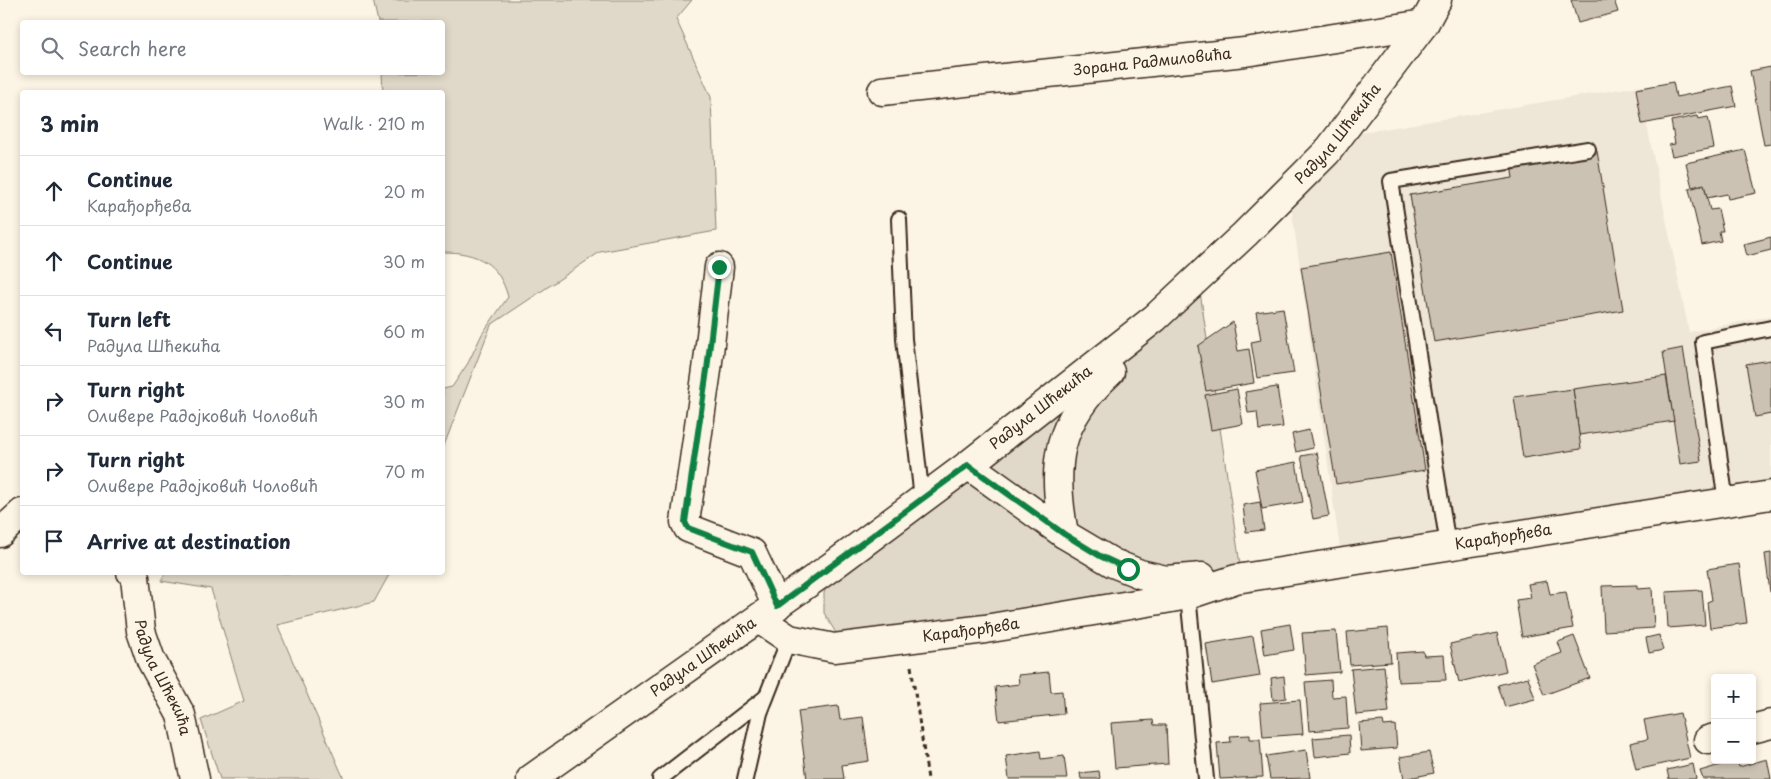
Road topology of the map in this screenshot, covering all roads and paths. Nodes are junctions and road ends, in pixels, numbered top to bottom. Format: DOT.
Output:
graph roads {
  1 [pos="1437,0"];
  2 [pos="1424,24"];
  3 [pos="882,91"];
  4 [pos="1588,148"];
  5 [pos="899,219"];
  6 [pos="719,267"];
  7 [pos="1155,318"];
  8 [pos="1771,328"];
  9 [pos="968,465"];
  10 [pos="1771,495"];
  11 [pos="922,499"];
  12 [pos="1726,502"];
  13 [pos="20,515"];
  14 [pos="0,533"];
  15 [pos="1064,534"];
  16 [pos="1448,546"];
  17 [pos="133,575"];
  18 [pos="1236,579"];
  19 [pos="1188,595"];
  20 [pos="768,612"];
  21 [pos="789,639"];
  22 [pos="907,641"];
  23 [pos="766,697"];
  24 [pos="1771,724"];
  25 [pos="1756,728"];
  26 [pos="195,779"];
  27 [pos="531,779"];
  28 [pos="660,779"];
  29 [pos="745,779"];
  30 [pos="928,779"];
  31 [pos="1206,779"];
  1 -- 2 [label="street, Радула Шћекића"];
  2 -- 3 [label="street, Зорана Радмиловића"];
  2 -- 7 [label="street, Радула Шћекића"];
  4 -- 16 [label="lane"];
  5 -- 11 [label="lane"];
  6 -- 20 [label="street"];
  7 -- 9 [label="street, Радула Шћекића"];
  7 -- 15 [label="street"];
  8 -- 12 [label="lane"];
  9 -- 11 [label="street, Радула Шћекића"];
  9 -- 15 [label="street, Карађорђева"];
  10 -- 12 [label="street, Карађорђева"];
  11 -- 20 [label="street, Радула Шћекића"];
  12 -- 16 [label="street, Карађорђева"];
  13 -- 14 [label="street"];
  15 -- 18 [label="street, Карађорђева"];
  16 -- 18 [label="street, Карађорђева"];
  17 -- 26 [label="street, Радула Шћекића"];
  18 -- 19 [label="street, Карађорђева"];
  19 -- 22 [label="street, Карађорђева"];
  19 -- 31 [label="lane"];
  20 -- 21 [label="street, Карађорђева"];
  20 -- 27 [label="street, Радула Шћекића"];
  21 -- 22 [label="street, Карађорђева"];
  21 -- 23 [label="lane"];
  22 -- 30 [label="path"];
  23 -- 28 [label="lane"];
  23 -- 29 [label="lane"];
  24 -- 25 [label="street"];
}
